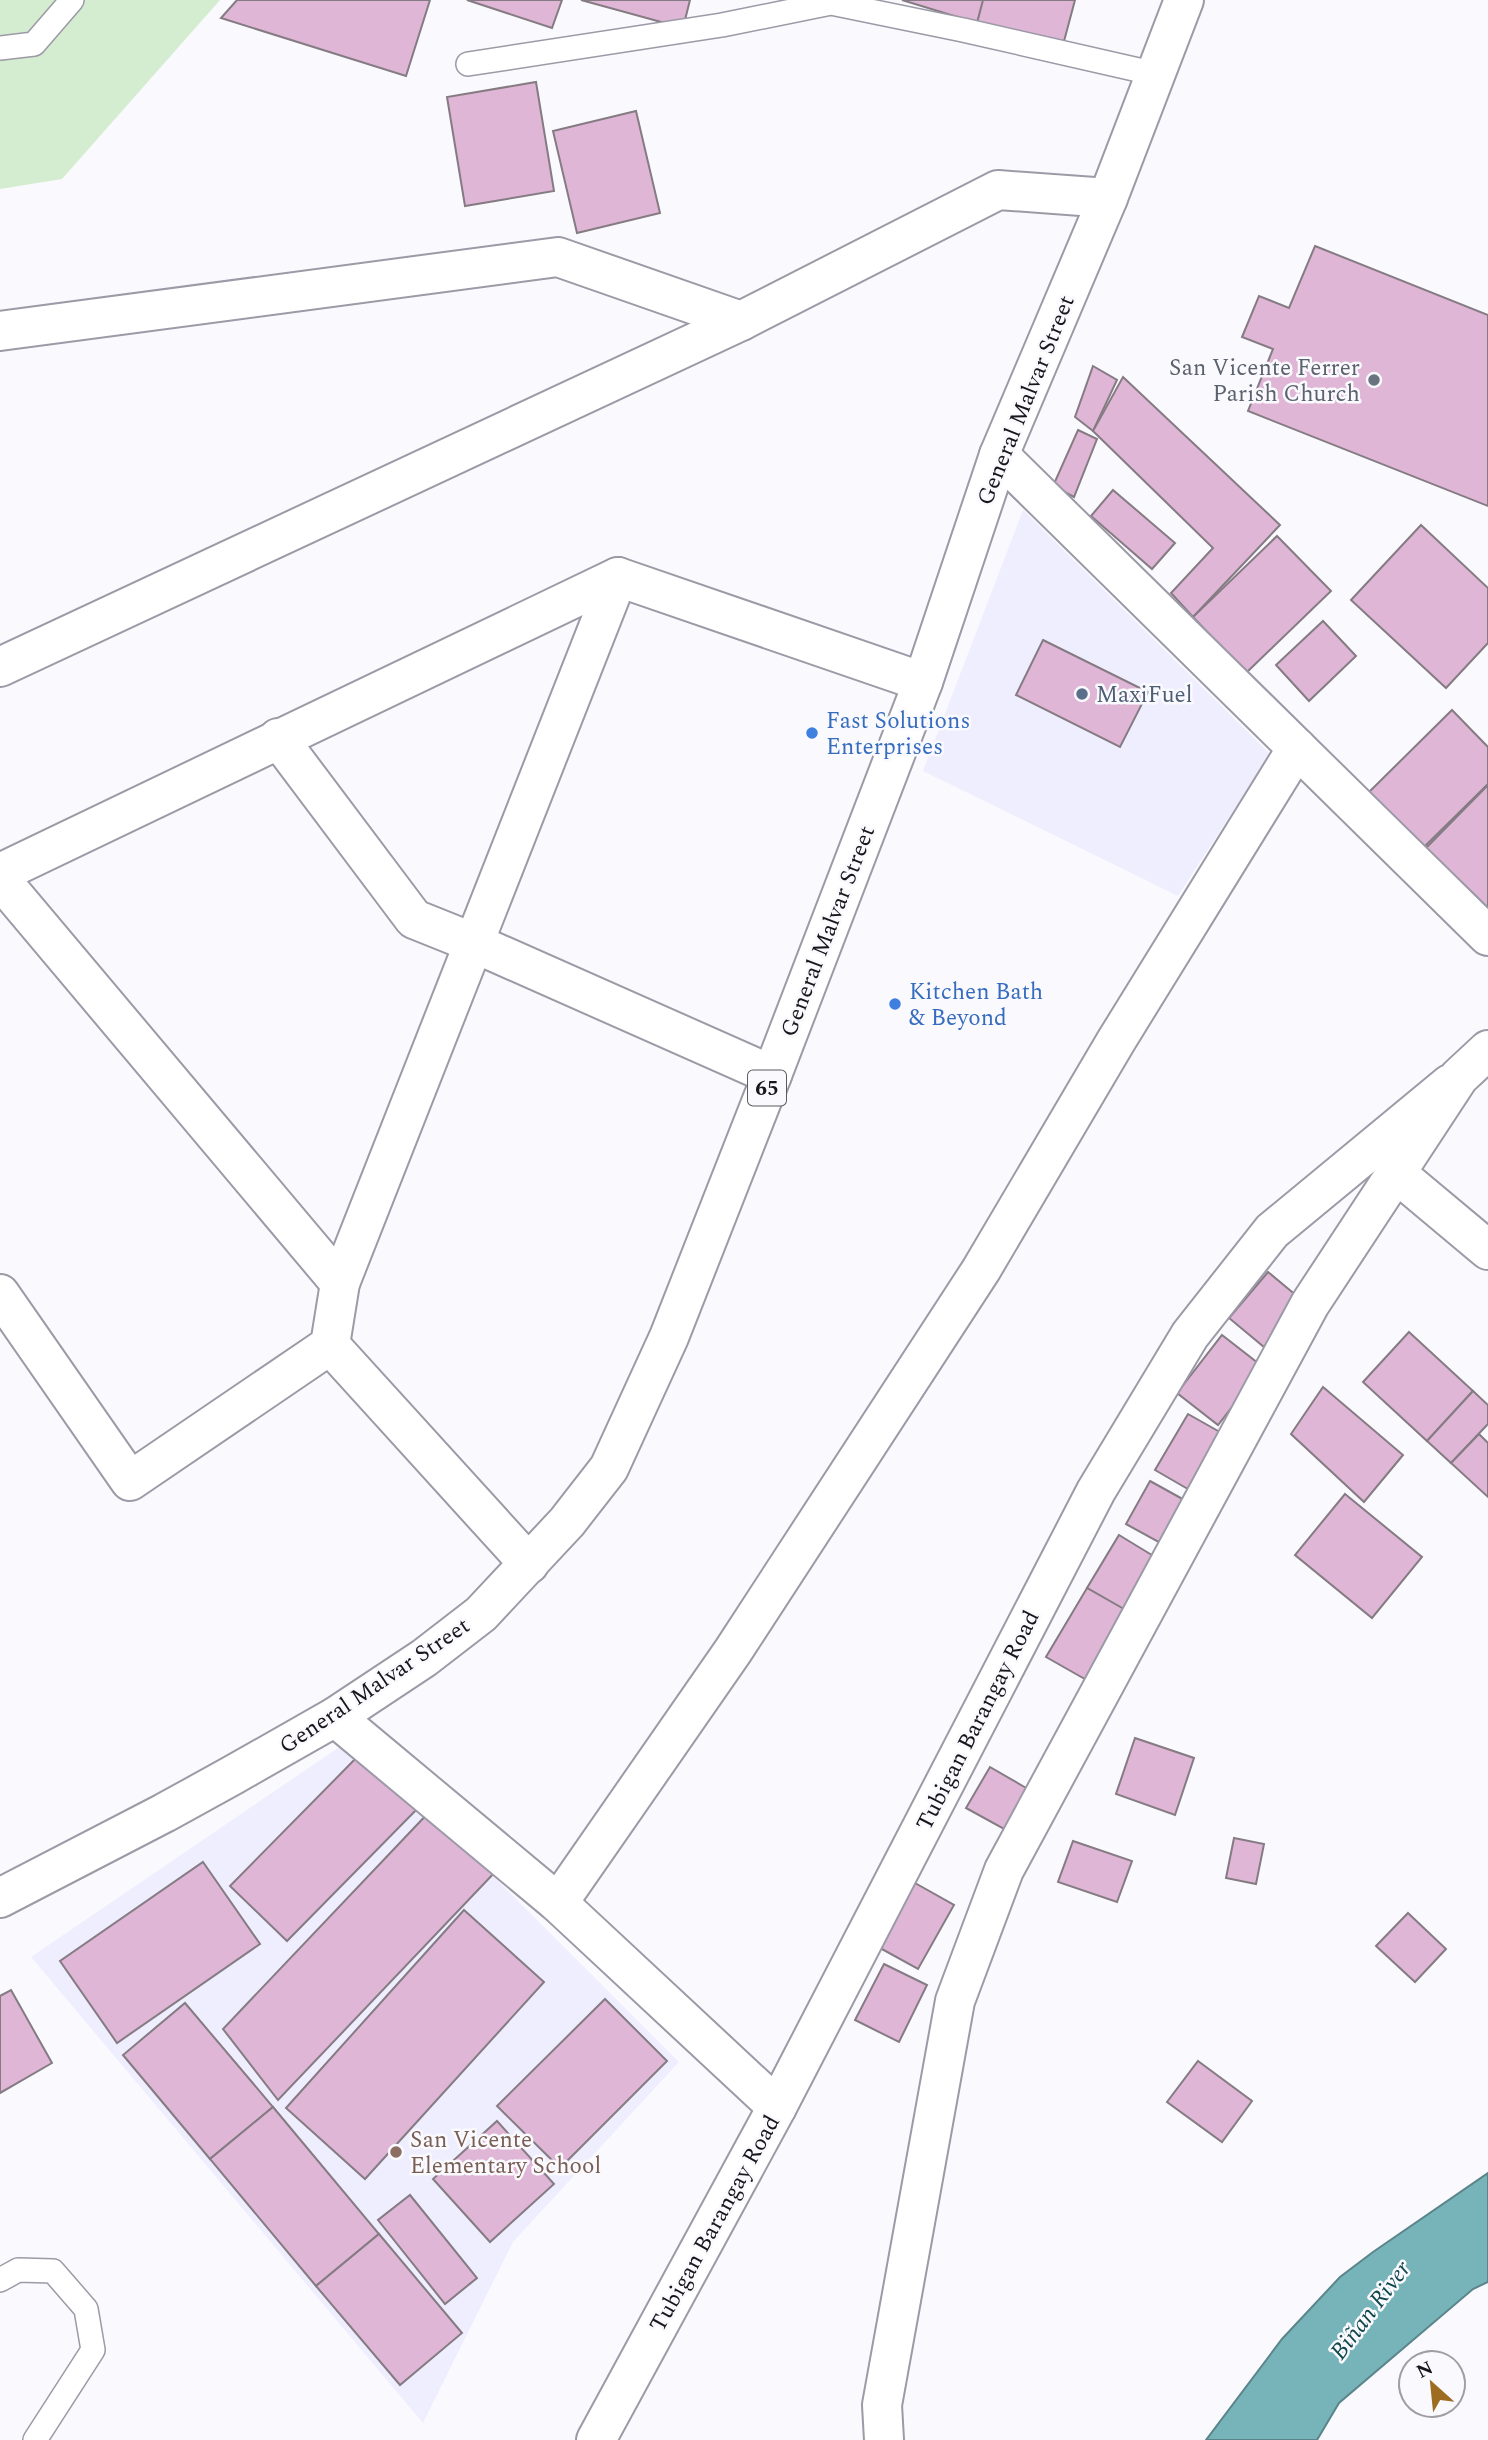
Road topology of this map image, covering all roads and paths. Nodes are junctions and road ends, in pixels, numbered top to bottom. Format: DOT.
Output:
graph roads {
  1 [pos="72,0"];
  2 [pos="1184,0"];
  3 [pos="0,48"];
  4 [pos="468,64"];
  5 [pos="1156,74"];
  6 [pos="1108,198"];
  7 [pos="741,321"];
  8 [pos="0,331"];
  9 [pos="999,455"];
  10 [pos="618,577"];
  11 [pos="0,667"];
  12 [pos="923,682"];
  13 [pos="278,738"];
  14 [pos="1297,748"];
  15 [pos="0,873"];
  16 [pos="0,879"];
  17 [pos="1488,936"];
  18 [pos="474,943"];
  19 [pos="1488,1050"];
  20 [pos="772,1075"];
  21 [pos="1459,1077"];
  22 [pos="1396,1173"];
  23 [pos="1488,1250"];
  24 [pos="340,1283"];
  25 [pos="0,1294"];
  26 [pos="330,1345"];
  27 [pos="529,1564"];
  28 [pos="335,1717"];
  29 [pos="0,1898"];
  30 [pos="558,1903"];
  31 [pos="777,2107"];
  32 [pos="0,2280"];
  33 [pos="36,2440"];
  34 [pos="596,2440"];
  35 [pos="884,2440"];
  1 -- 3 [label="lane"];
  2 -- 5 [label="main road, General Malvar Street / 65"];
  4 -- 5 [label="lane"];
  5 -- 6 [label="main road, General Malvar Street / 65"];
  6 -- 7 [label="main road"];
  6 -- 9 [label="main road, General Malvar Street / 65"];
  7 -- 8 [label="main road"];
  7 -- 11 [label="main road"];
  9 -- 12 [label="main road, General Malvar Street / 65"];
  9 -- 14 [label="main road"];
  10 -- 12 [label="main road"];
  10 -- 13 [label="main road"];
  10 -- 18 [label="main road"];
  12 -- 20 [label="main road, General Malvar Street / 65"];
  13 -- 15 [label="main road"];
  13 -- 18 [label="main road"];
  14 -- 17 [label="main road"];
  14 -- 30 [label="main road"];
  16 -- 24 [label="main road"];
  18 -- 20 [label="main road"];
  18 -- 24 [label="main road"];
  19 -- 21 [label="main road"];
  20 -- 27 [label="main road, General Malvar Street / 65"];
  21 -- 22 [label="main road"];
  21 -- 31 [label="main road, Tubigan Barangay Road"];
  22 -- 23 [label="main road"];
  22 -- 35 [label="main road"];
  24 -- 26 [label="main road"];
  25 -- 26 [label="main road"];
  26 -- 27 [label="main road"];
  27 -- 28 [label="main road, General Malvar Street / 65"];
  28 -- 29 [label="main road, General Malvar Street / 65"];
  28 -- 30 [label="main road"];
  30 -- 31 [label="main road"];
  31 -- 34 [label="main road, Tubigan Barangay Road"];
  32 -- 33 [label="lane"];
}
